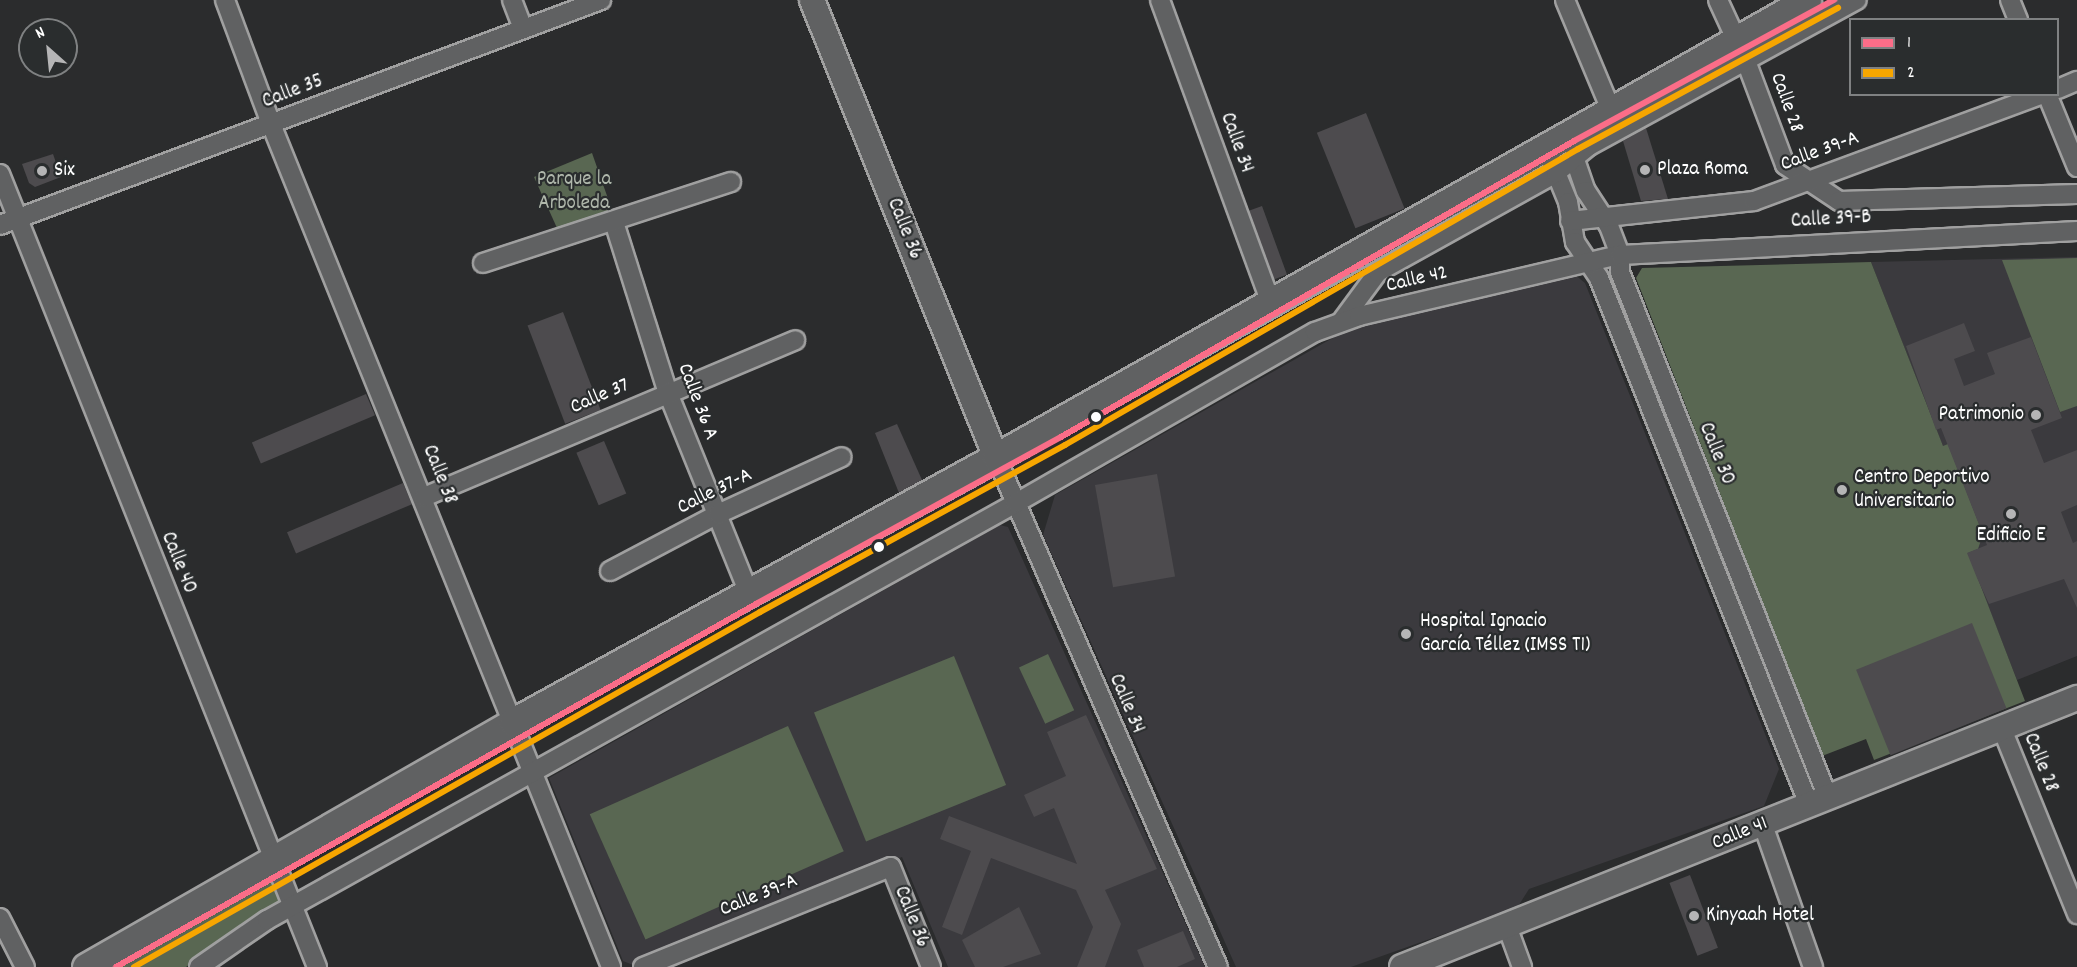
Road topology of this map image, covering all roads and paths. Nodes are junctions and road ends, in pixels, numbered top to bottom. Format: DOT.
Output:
graph roads {
  1 [pos="225,0"];
  2 [pos="512,0"];
  3 [pos="601,0"];
  4 [pos="812,0"];
  5 [pos="1160,0"];
  6 [pos="1565,0"];
  7 [pos="1718,0"];
  8 [pos="1807,0"];
  9 [pos="1857,0"];
  10 [pos="2010,0"];
  11 [pos="2017,18"];
  12 [pos="523,29"];
  13 [pos="1742,50"];
  14 [pos="2077,81"];
  15 [pos="2059,89"];
  16 [pos="2040,96"];
  17 [pos="2047,96"];
  18 [pos="1611,110"];
  19 [pos="271,124"];
  20 [pos="1580,127"];
  21 [pos="1574,158"];
  22 [pos="1551,160"];
  23 [pos="2077,167"];
  24 [pos="0,174"];
  25 [pos="1807,180"];
  26 [pos="731,182"];
  27 [pos="2077,194"];
  28 [pos="1604,218"];
  29 [pos="1570,221"];
  30 [pos="8,222"];
  31 [pos="614,222"];
  32 [pos="2077,231"];
  33 [pos="1620,255"];
  34 [pos="483,263"];
  35 [pos="1589,263"];
  36 [pos="1270,301"];
  37 [pos="1341,322"];
  38 [pos="795,340"];
  39 [pos="668,393"];
  40 [pos="842,457"];
  41 [pos="996,457"];
  42 [pos="424,497"];
  43 [pos="1016,503"];
  44 [pos="718,514"];
  45 [pos="610,571"];
  46 [pos="749,593"];
  47 [pos="2077,698"];
  48 [pos="513,722"];
  49 [pos="2002,729"];
  50 [pos="532,774"];
  51 [pos="1819,802"];
  52 [pos="1763,825"];
  53 [pos="273,861"];
  54 [pos="891,867"];
  55 [pos="293,906"];
  56 [pos="2077,914"];
  57 [pos="0,918"];
  58 [pos="1507,926"];
  59 [pos="25,967"];
  60 [pos="86,967"];
  61 [pos="199,967"];
  62 [pos="317,967"];
  63 [pos="611,967"];
  64 [pos="643,967"];
  65 [pos="931,967"];
  66 [pos="1218,967"];
  67 [pos="1402,967"];
  68 [pos="1522,967"];
  69 [pos="1813,967"];
  1 -- 19 [label="street, Calle 38"];
  2 -- 12 [label="street"];
  3 -- 12 [label="street, Calle 35"];
  4 -- 41 [label="street, Calle 36"];
  5 -- 36 [label="street, Calle 34"];
  6 -- 18 [label="street"];
  7 -- 13 [label="street, Calle 28"];
  8 -- 13 [label="main road"];
  9 -- 13 [label="street"];
  10 -- 11 [label="street"];
  12 -- 19 [label="street, Calle 35"];
  13 -- 18 [label="main road"];
  13 -- 21 [label="street"];
  13 -- 25 [label="street, Calle 28"];
  14 -- 15 [label="street"];
  16 -- 25 [label="street, Calle 39-A"];
  17 -- 23 [label="street"];
  18 -- 20 [label="main road"];
  19 -- 30 [label="street, Calle 35"];
  19 -- 42 [label="street, Calle 38"];
  20 -- 21 [label="street"];
  20 -- 22 [label="main road"];
  21 -- 22 [label="street"];
  21 -- 28 [label="street, Calle 30"];
  22 -- 29 [label="street, Calle 30"];
  22 -- 36 [label="main road"];
  22 -- 37 [label="street"];
  24 -- 30 [label="street, Calle 40"];
  25 -- 27 [label="street, Calle 28"];
  25 -- 28 [label="street, Calle 39-A"];
  26 -- 31 [label="street"];
  28 -- 29 [label="street, Calle 39-A"];
  28 -- 33 [label="street, Calle 30"];
  29 -- 35 [label="street, Calle 30"];
  30 -- 53 [label="street, Calle 40"];
  31 -- 34 [label="street"];
  31 -- 39 [label="street, Calle 36 A"];
  32 -- 33 [label="street, Calle 39-B"];
  33 -- 35 [label="street, Calle 39-B"];
  33 -- 51 [label="street, Calle 30"];
  35 -- 37 [label="street, Calle 42"];
  35 -- 51 [label="street, Calle 30"];
  36 -- 41 [label="main road"];
  37 -- 43 [label="street, Calle 42"];
  38 -- 39 [label="street, Calle 37"];
  39 -- 42 [label="street, Calle 37"];
  39 -- 44 [label="street, Calle 36 A"];
  40 -- 44 [label="street, Calle 37-A"];
  41 -- 43 [label="street, Calle 34"];
  41 -- 46 [label="main road"];
  42 -- 48 [label="street, Calle 38"];
  43 -- 50 [label="street, Calle 42"];
  43 -- 66 [label="street, Calle 34"];
  44 -- 45 [label="street, Calle 37-A"];
  44 -- 46 [label="street, Calle 36 A"];
  46 -- 48 [label="main road"];
  47 -- 49 [label="street, Calle 41"];
  48 -- 50 [label="street, Calle 38"];
  48 -- 53 [label="main road"];
  49 -- 51 [label="street, Calle 41"];
  49 -- 56 [label="street, Calle 28"];
  50 -- 55 [label="street, Calle 42"];
  50 -- 63 [label="street, Calle 38"];
  51 -- 52 [label="street, Calle 41"];
  52 -- 58 [label="street, Calle 41"];
  52 -- 69 [label="street"];
  53 -- 55 [label="street, Calle 40"];
  53 -- 60 [label="main road"];
  54 -- 64 [label="street, Calle 39-A"];
  54 -- 65 [label="street, Calle 36"];
  55 -- 61 [label="street, Calle 42"];
  55 -- 62 [label="street, Calle 40"];
  57 -- 59 [label="street"];
  58 -- 67 [label="street, Calle 41"];
  58 -- 68 [label="street"];
}
